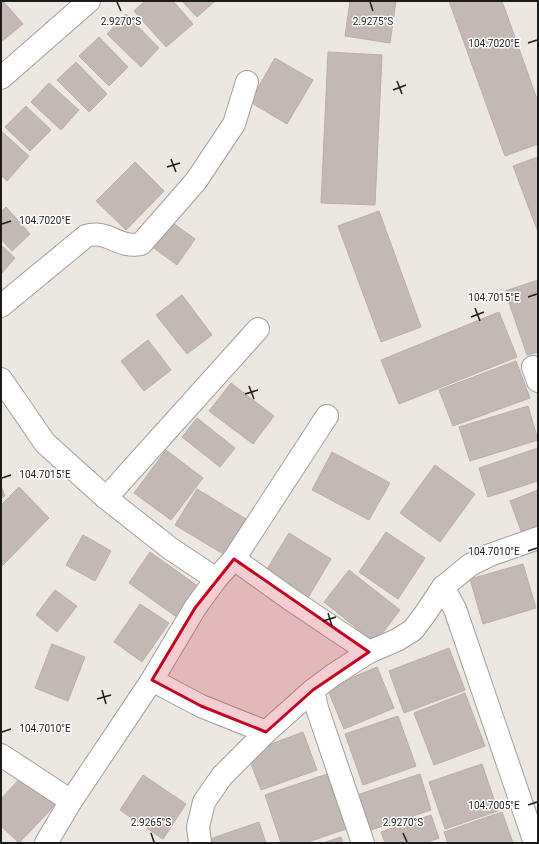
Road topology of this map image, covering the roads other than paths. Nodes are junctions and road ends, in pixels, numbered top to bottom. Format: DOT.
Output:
graph roads {
  1 [pos="89,1"];
  2 [pos="1,78"];
  3 [pos="247,82"];
  4 [pos="1,306"];
  5 [pos="258,329"];
  6 [pos="1,379"];
  7 [pos="327,416"];
  8 [pos="106,498"];
  9 [pos="538,538"];
  10 [pos="234,559"];
  11 [pos="216,579"];
  12 [pos="443,587"];
  13 [pos="369,652"];
  14 [pos="152,680"];
  15 [pos="313,690"];
  16 [pos="266,732"];
  17 [pos="1,755"];
  18 [pos="72,800"];
  19 [pos="46,843"];
  20 [pos="200,843"];
  21 [pos="363,843"];
  22 [pos="535,843"];
  1 -- 2 [label="street"];
  3 -- 4 [label="street"];
  5 -- 8 [label="street"];
  6 -- 8 [label="street"];
  7 -- 10 [label="street"];
  8 -- 11 [label="street"];
  9 -- 12 [label="street"];
  10 -- 11 [label="street"];
  10 -- 13 [label="street"];
  11 -- 14 [label="street"];
  12 -- 13 [label="street"];
  12 -- 22 [label="street"];
  13 -- 15 [label="street"];
  14 -- 16 [label="street"];
  14 -- 18 [label="street"];
  15 -- 16 [label="street"];
  15 -- 21 [label="street"];
  16 -- 20 [label="street"];
  17 -- 18 [label="street"];
  18 -- 19 [label="street"];
}
